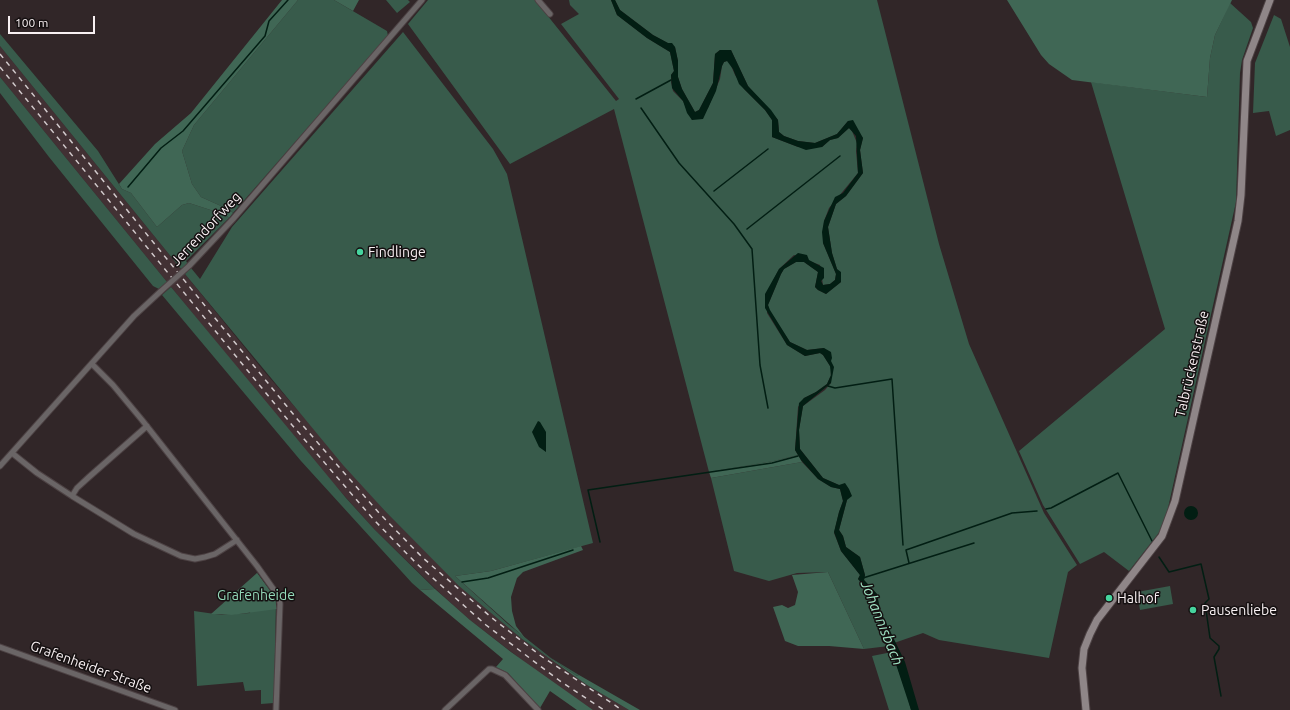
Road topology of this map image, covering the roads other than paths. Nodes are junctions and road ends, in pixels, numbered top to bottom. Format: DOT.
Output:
graph roads {
  1 [pos="422,0"];
  2 [pos="538,0"];
  3 [pos="1270,0"];
  4 [pos="550,14"];
  5 [pos="92,364"];
  6 [pos="146,426"];
  7 [pos="12,453"];
  8 [pos="0,466"];
  9 [pos="72,496"];
  10 [pos="237,540"];
  11 [pos="0,647"];
  12 [pos="175,710"];
  13 [pos="276,710"];
  14 [pos="445,710"];
  15 [pos="538,710"];
  16 [pos="1086,710"];
  1 -- 5 [label="street, Jerrendorfweg, bridge"];
  2 -- 4 [label="street"];
  3 -- 16 [label="main road, Talbrückenstraße"];
  5 -- 6 [label="street"];
  5 -- 7 [label="street, Jerrendorfweg"];
  6 -- 9 [label="street"];
  6 -- 10 [label="street"];
  7 -- 8 [label="street, Jerrendorfweg"];
  7 -- 9 [label="street"];
  9 -- 10 [label="street"];
  10 -- 13 [label="street"];
  11 -- 12 [label="street, Grafenheider Straße"];
  14 -- 15 [label="street"];
}
